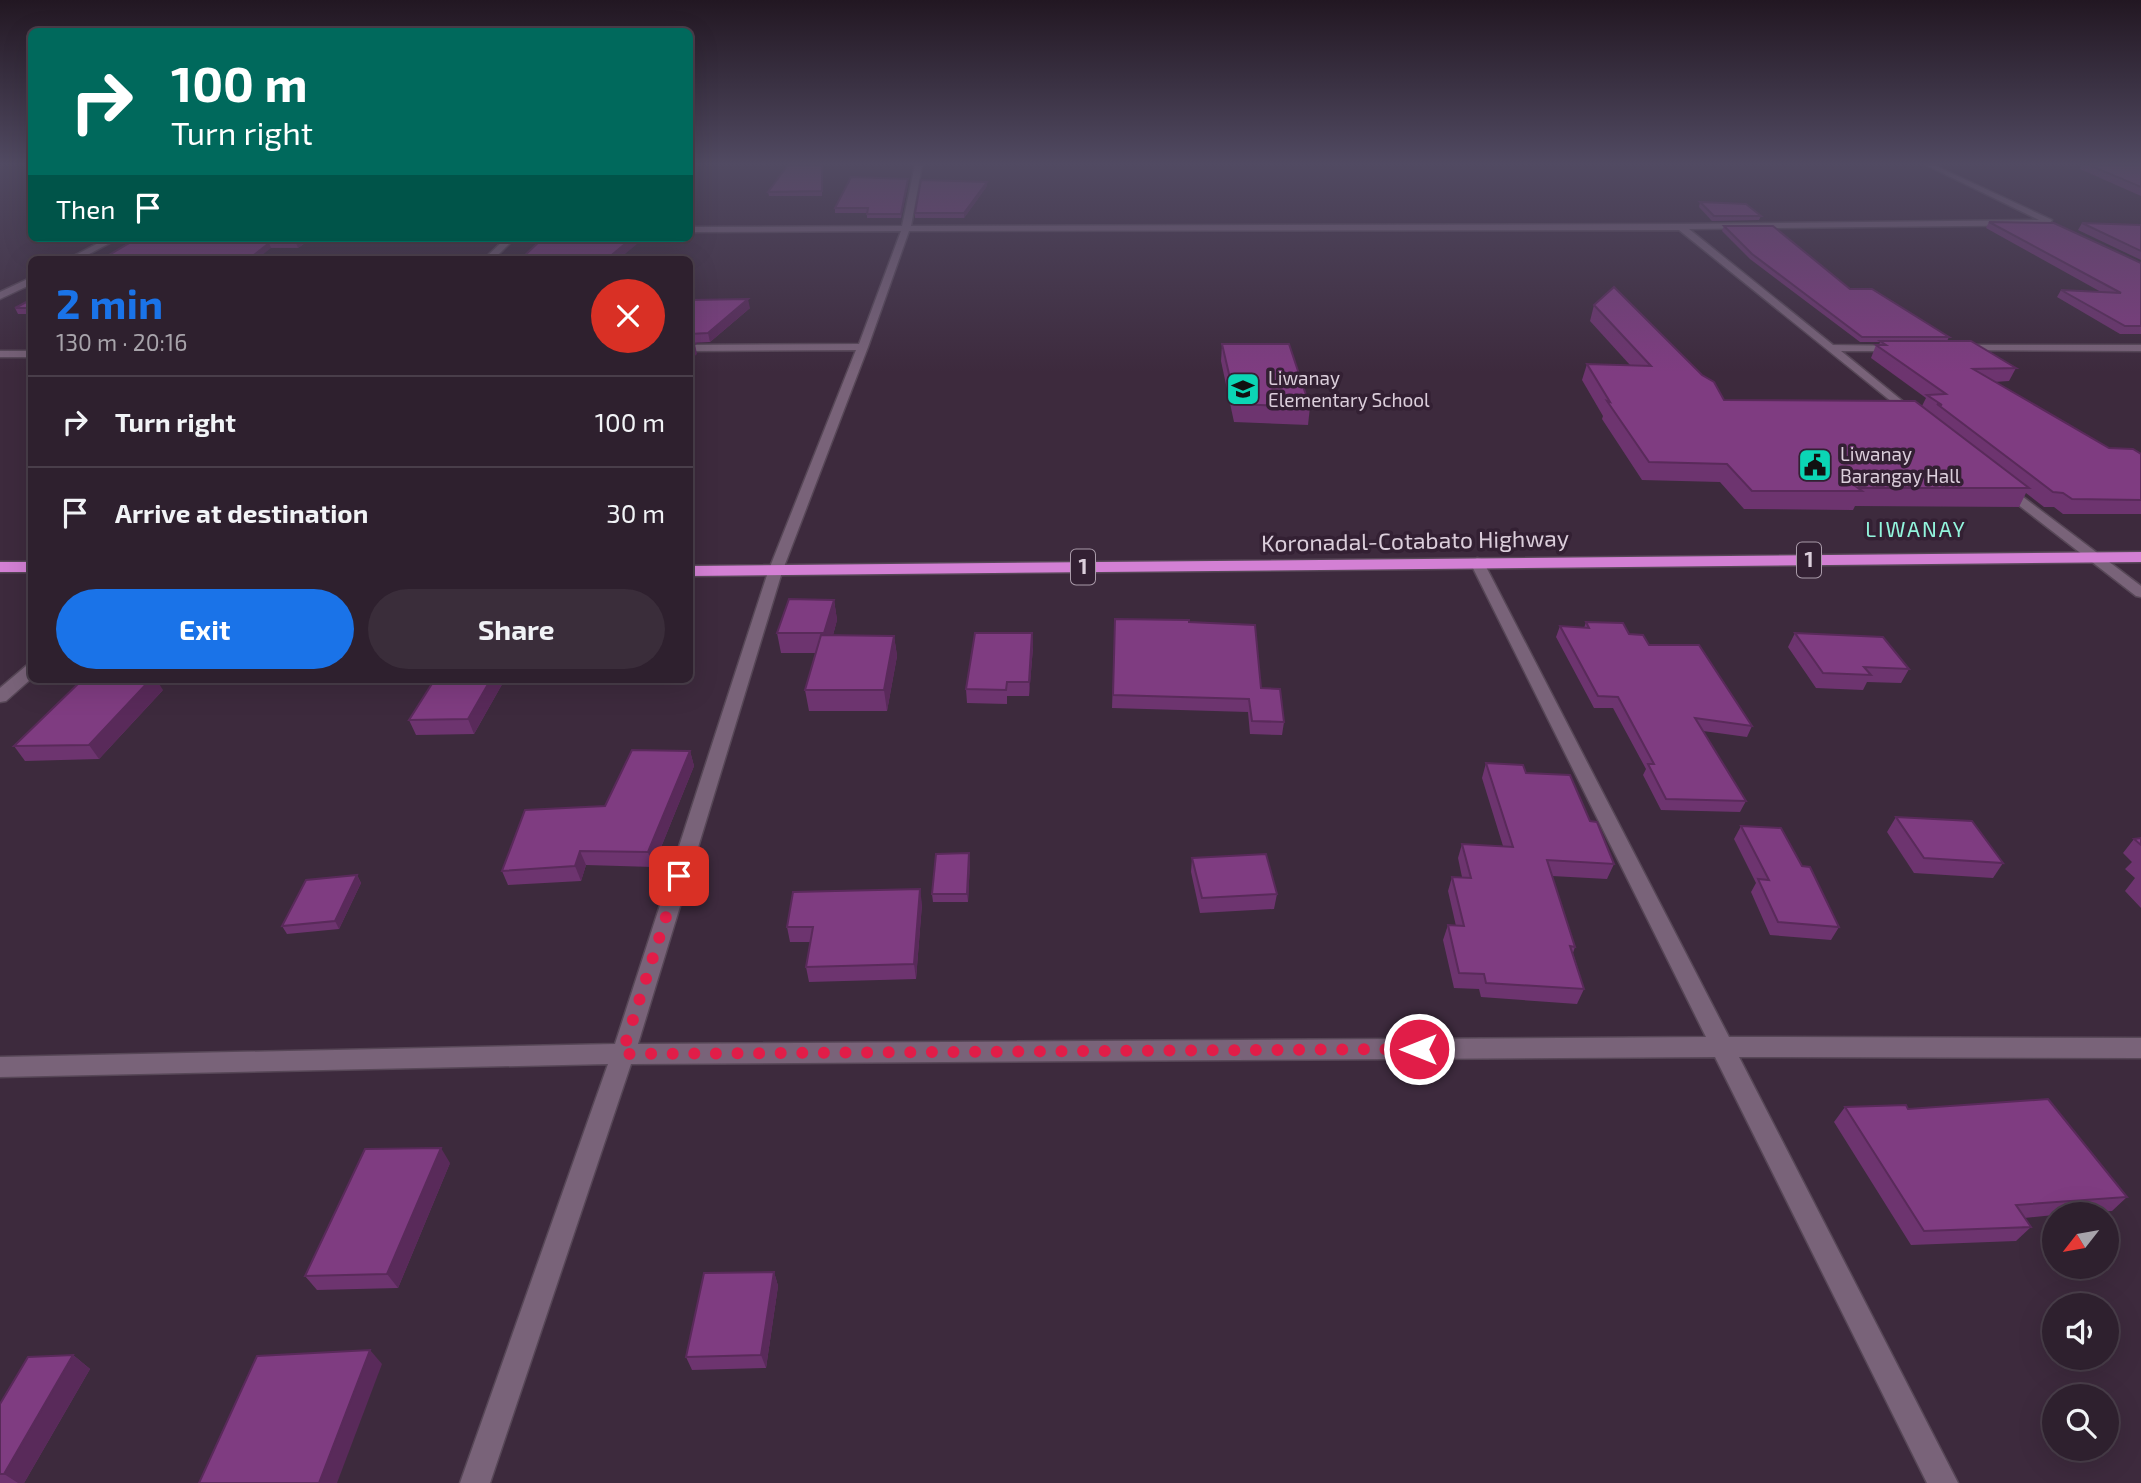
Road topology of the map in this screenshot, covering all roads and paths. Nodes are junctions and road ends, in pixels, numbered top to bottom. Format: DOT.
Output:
graph roads {
  1 [pos="904,234"];
  2 [pos="1690,234"];
  3 [pos="107,242"];
  4 [pos="507,242"];
  5 [pos="79,256"];
  6 [pos="492,256"];
  7 [pos="28,282"];
  8 [pos="0,296"];
  9 [pos="863,347"];
  10 [pos="693,348"];
  11 [pos="1829,348"];
  12 [pos="1911,348"];
  13 [pos="1951,348"];
  14 [pos="2141,348"];
  15 [pos="0,354"];
  16 [pos="28,354"];
  17 [pos="1924,424"];
  18 [pos="1977,466"];
  19 [pos="2141,557"];
  20 [pos="2094,558"];
  21 [pos="1477,562"];
  22 [pos="28,566"];
  23 [pos="0,567"];
  24 [pos="693,571"];
  25 [pos="775,572"];
  26 [pos="2141,593"];
  27 [pos="28,672"];
  28 [pos="0,697"];
  29 [pos="1721,1047"];
  30 [pos="2141,1048"];
  31 [pos="622,1054"];
  32 [pos="0,1067"];
  33 [pos="475,1483"];
  34 [pos="1943,1483"];
  1 -- 9 [label="street"];
  2 -- 11 [label="street"];
  3 -- 5 [label="street"];
  4 -- 6 [label="street"];
  7 -- 8 [label="street"];
  9 -- 10 [label="street"];
  9 -- 25 [label="street"];
  11 -- 12 [label="street"];
  11 -- 17 [label="street"];
  13 -- 14 [label="street"];
  15 -- 16 [label="street"];
  18 -- 20 [label="street"];
  19 -- 20 [label="highway, Koronadal-Cotabato Highway / 1"];
  20 -- 21 [label="highway, Koronadal-Cotabato Highway / 1"];
  20 -- 26 [label="street"];
  21 -- 25 [label="highway, Koronadal-Cotabato Highway / 1"];
  21 -- 29 [label="street"];
  22 -- 23 [label="highway"];
  24 -- 25 [label="highway, Koronadal-Cotabato Highway / 1"];
  25 -- 31 [label="street"];
  27 -- 28 [label="street"];
  29 -- 30 [label="street"];
  29 -- 31 [label="street"];
  29 -- 34 [label="street"];
  31 -- 32 [label="street"];
  31 -- 33 [label="street"];
}
